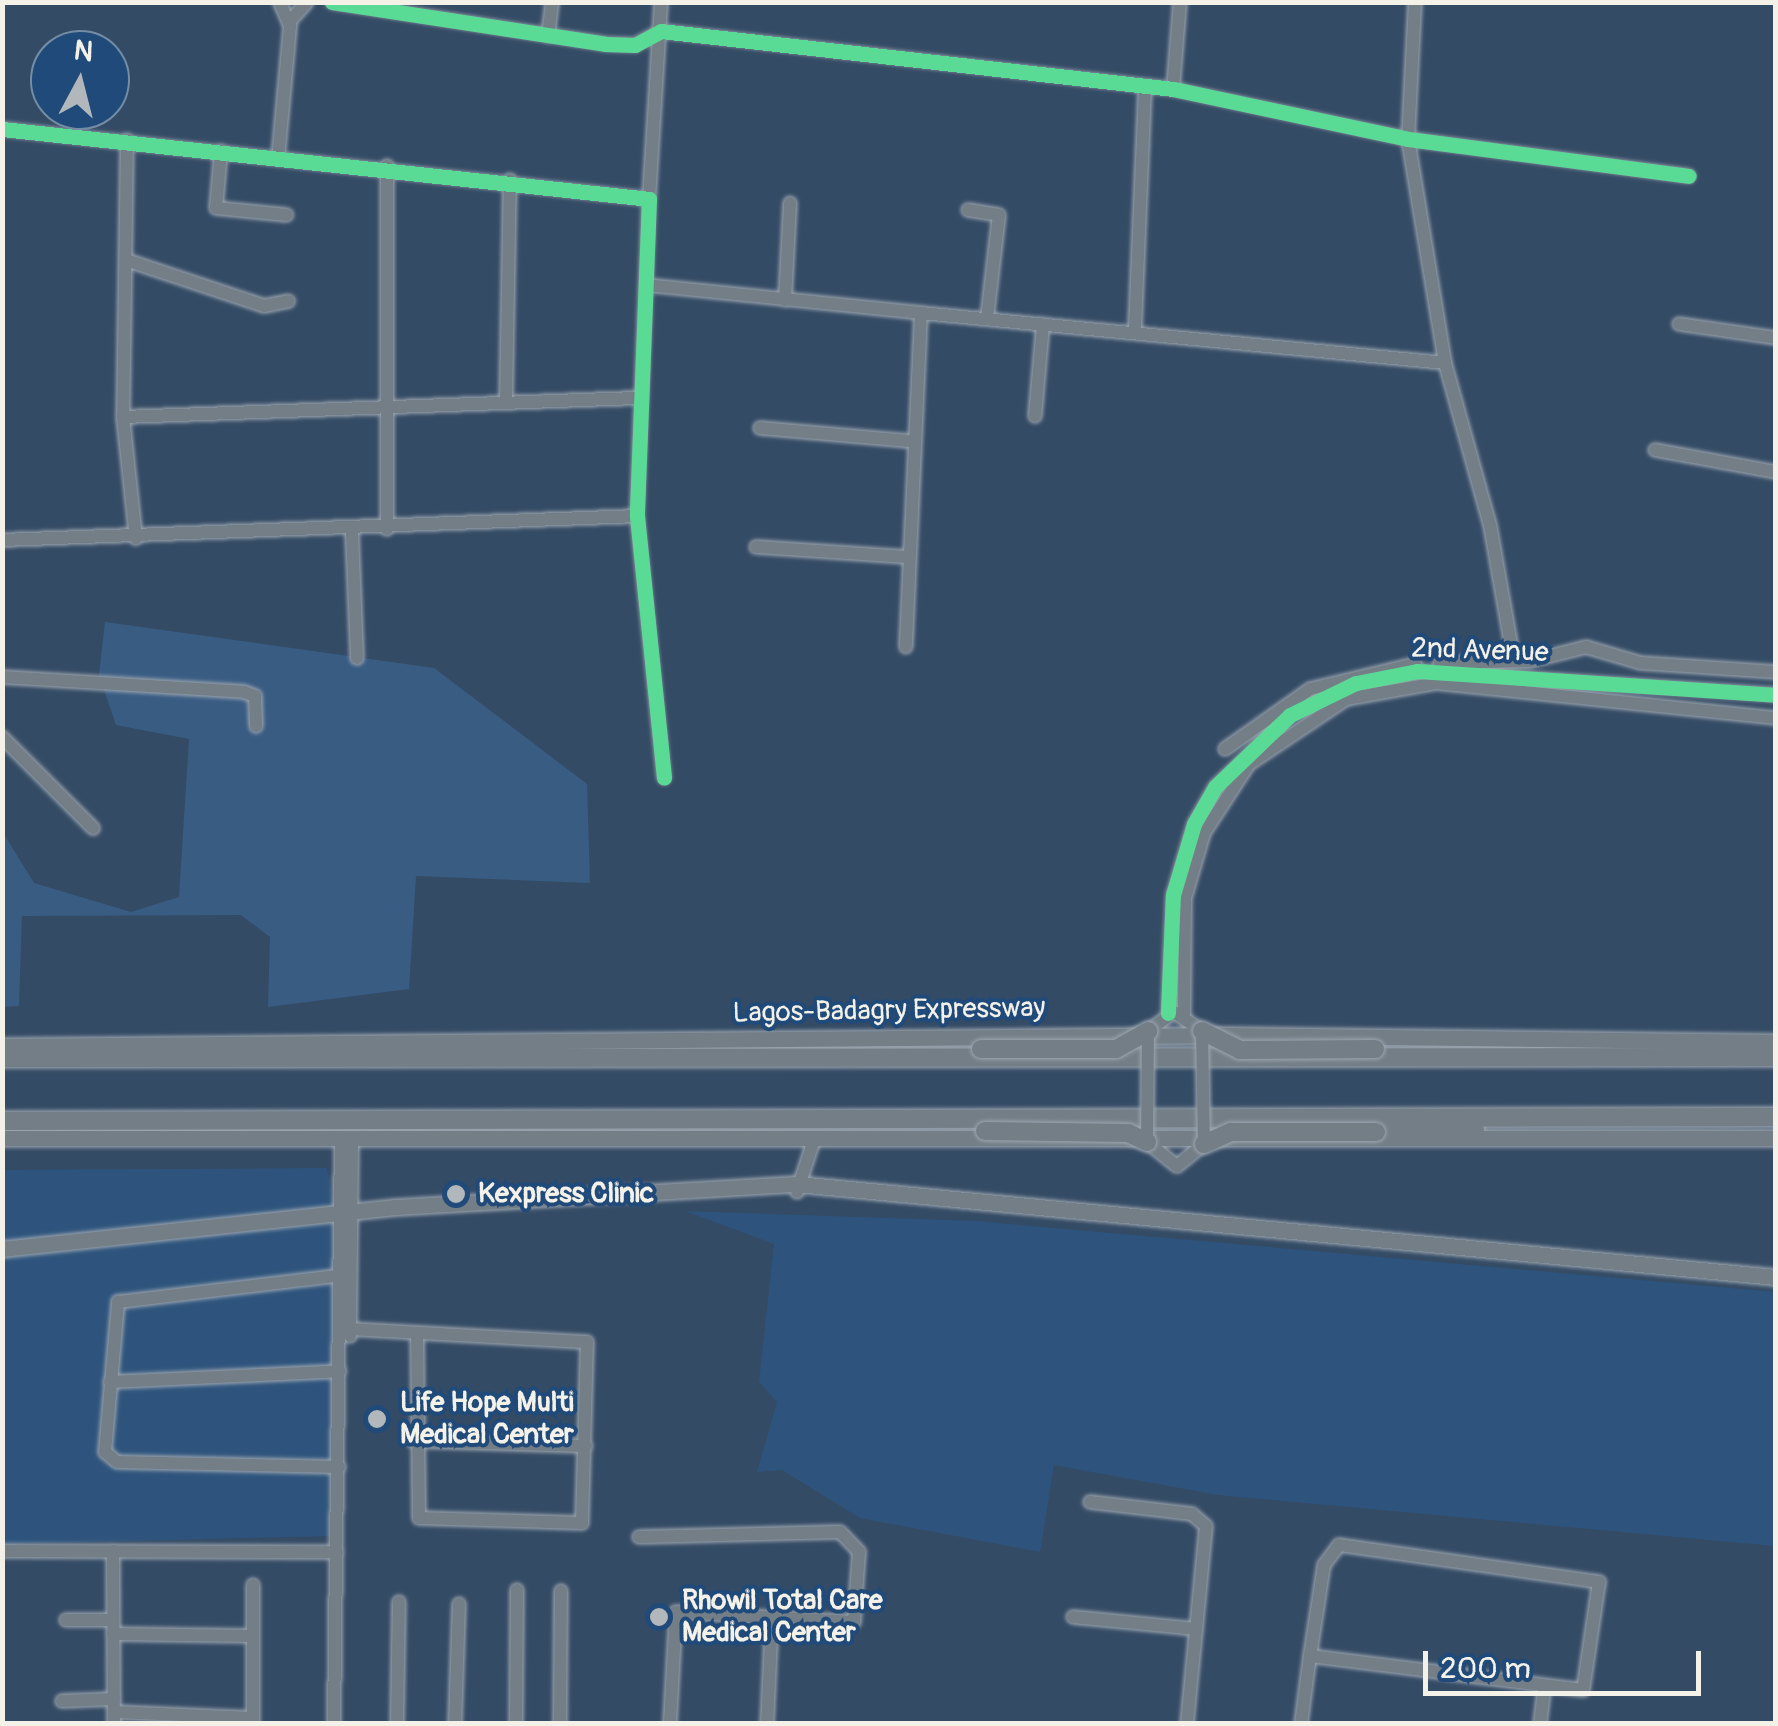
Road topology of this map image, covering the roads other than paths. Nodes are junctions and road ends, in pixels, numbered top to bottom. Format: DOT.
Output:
graph roads {
  1 [pos="280,2"];
  2 [pos="307,2"];
  3 [pos="332,2"];
  4 [pos="552,2"];
  5 [pos="661,2"];
  6 [pos="1180,2"];
  7 [pos="1415,2"];
  8 [pos="432,9"];
  9 [pos="290,21"];
  10 [pos="661,31"];
  11 [pos="548,36"];
  12 [pos="1145,87"];
  13 [pos="1173,88"];
  14 [pos="2,128"];
  15 [pos="1408,139"];
  16 [pos="127,140"];
  17 [pos="221,152"];
  18 [pos="278,159"];
  19 [pos="387,166"];
  20 [pos="1689,176"];
  21 [pos="510,180"];
  22 [pos="649,198"];
  23 [pos="790,203"];
  24 [pos="968,210"];
  25 [pos="287,215"];
  26 [pos="126,260"];
  27 [pos="646,285"];
  28 [pos="786,300"];
  29 [pos="290,301"];
  30 [pos="921,314"];
  31 [pos="986,318"];
  32 [pos="1043,324"];
  33 [pos="1680,324"];
  34 [pos="1135,327"];
  35 [pos="1776,338"];
  36 [pos="1445,363"];
  37 [pos="638,398"];
  38 [pos="506,400"];
  39 [pos="386,404"];
  40 [pos="1036,416"];
  41 [pos="123,417"];
  42 [pos="760,428"];
  43 [pos="908,440"];
  44 [pos="1655,450"];
  45 [pos="1776,472"];
  46 [pos="637,516"];
  47 [pos="387,529"];
  48 [pos="352,532"];
  49 [pos="136,538"];
  50 [pos="2,540"];
  51 [pos="756,547"];
  52 [pos="905,558"];
  53 [pos="906,647"];
  54 [pos="358,658"];
  55 [pos="1514,661"];
  56 [pos="1776,672"];
  57 [pos="2,677"];
  58 [pos="1776,695"];
  59 [pos="1776,718"];
  60 [pos="256,726"];
  61 [pos="2,736"];
  62 [pos="1226,748"];
  63 [pos="1248,758"];
  64 [pos="664,778"];
  65 [pos="93,828"];
  66 [pos="1184,1012"];
  67 [pos="1168,1013"];
  68 [pos="1202,1030"];
  69 [pos="1148,1031"];
  70 [pos="1776,1042"];
  71 [pos="2,1046"];
  72 [pos="1678,1056"];
  73 [pos="1776,1057"];
  74 [pos="2,1058"];
  75 [pos="623,1061"];
  76 [pos="1776,1117"];
  77 [pos="644,1118"];
  78 [pos="1660,1118"];
  79 [pos="2,1121"];
  80 [pos="347,1137"];
  81 [pos="2,1138"];
  82 [pos="1776,1138"];
  83 [pos="1148,1142"];
  84 [pos="813,1143"];
  85 [pos="1204,1144"];
  86 [pos="797,1188"];
  87 [pos="348,1216"];
  88 [pos="2,1253"];
  89 [pos="343,1274"];
  90 [pos="1776,1280"];
  91 [pos="350,1329"];
  92 [pos="417,1334"];
  93 [pos="340,1371"];
  94 [pos="110,1382"];
  95 [pos="413,1440"];
  96 [pos="586,1446"];
  97 [pos="339,1467"];
  98 [pos="1090,1502"];
  99 [pos="639,1537"];
  100 [pos="2,1551"];
  101 [pos="114,1551"];
  102 [pos="337,1552"];
  103 [pos="253,1585"];
  104 [pos="518,1590"];
  105 [pos="561,1591"];
  106 [pos="400,1602"];
  107 [pos="460,1604"];
  108 [pos="772,1616"];
  109 [pos="1073,1617"];
  110 [pos="66,1620"];
  111 [pos="113,1627"];
  112 [pos="1196,1629"];
  113 [pos="252,1636"];
  114 [pos="1310,1656"];
  115 [pos="1545,1686"];
  116 [pos="62,1701"];
  117 [pos="114,1712"];
  118 [pos="253,1720"];
  119 [pos="334,1724"];
  120 [pos="342,1724"];
  121 [pos="397,1724"];
  122 [pos="455,1724"];
  123 [pos="516,1724"];
  124 [pos="560,1724"];
  125 [pos="670,1724"];
  126 [pos="767,1724"];
  127 [pos="1187,1724"];
  128 [pos="1301,1724"];
  129 [pos="1540,1724"];
  1 -- 9 [label="street"];
  2 -- 9 [label="street"];
  3 -- 8 [label="street"];
  4 -- 11 [label="street"];
  5 -- 10 [label="street"];
  6 -- 13 [label="street"];
  7 -- 15 [label="street"];
  8 -- 11 [label="street"];
  9 -- 18 [label="street"];
  10 -- 11 [label="street"];
  10 -- 12 [label="street"];
  10 -- 22 [label="street"];
  12 -- 13 [label="street"];
  12 -- 34 [label="street"];
  13 -- 15 [label="street"];
  14 -- 16 [label="street"];
  15 -- 20 [label="street"];
  15 -- 36 [label="street"];
  16 -- 17 [label="street"];
  16 -- 26 [label="street"];
  17 -- 18 [label="street"];
  17 -- 25 [label="street"];
  18 -- 19 [label="street"];
  19 -- 21 [label="street"];
  19 -- 39 [label="street"];
  21 -- 22 [label="street"];
  21 -- 38 [label="street"];
  22 -- 27 [label="street"];
  23 -- 28 [label="street"];
  24 -- 31 [label="street"];
  26 -- 29 [label="street"];
  26 -- 41 [label="street"];
  27 -- 28 [label="street"];
  27 -- 37 [label="street"];
  28 -- 30 [label="street"];
  30 -- 31 [label="street"];
  30 -- 43 [label="street"];
  31 -- 32 [label="street"];
  32 -- 34 [label="street"];
  32 -- 40 [label="street"];
  33 -- 35 [label="street"];
  34 -- 36 [label="street"];
  36 -- 55 [label="street"];
  37 -- 38 [label="street"];
  37 -- 46 [label="street"];
  38 -- 39 [label="street"];
  39 -- 41 [label="street"];
  39 -- 47 [label="street"];
  41 -- 49 [label="street"];
  42 -- 43 [label="street"];
  43 -- 52 [label="street"];
  44 -- 45 [label="street"];
  46 -- 47 [label="street"];
  46 -- 64 [label="street"];
  47 -- 48 [label="street"];
  48 -- 49 [label="street"];
  48 -- 54 [label="street"];
  49 -- 50 [label="street"];
  51 -- 52 [label="street"];
  52 -- 53 [label="street"];
  55 -- 56 [label="street"];
  55 -- 62 [label="street"];
  57 -- 60 [label="street"];
  58 -- 63 [label="street, 2nd Avenue"];
  59 -- 63 [label="street, 2nd Avenue"];
  61 -- 65 [label="street"];
  63 -- 66 [label="street, 2nd Avenue"];
  63 -- 67 [label="street, 2nd Avenue"];
  66 -- 67 [label="street"];
  66 -- 68 [label="street"];
  67 -- 69 [label="street"];
  68 -- 72 [label="highway, bridge"];
  68 -- 85 [label="street, bridge"];
  69 -- 75 [label="highway, bridge"];
  69 -- 83 [label="street, bridge"];
  70 -- 71 [label="main road, Lagos-Badagry Expressway"];
  72 -- 73 [label="highway, Lagos-Badagry Expressway"];
  72 -- 75 [label="highway, Lagos-Badagry Expressway"];
  74 -- 75 [label="highway, Lagos-Badagry Expressway"];
  76 -- 78 [label="highway"];
  77 -- 78 [label="highway"];
  77 -- 79 [label="highway"];
  77 -- 83 [label="highway, bridge"];
  78 -- 85 [label="highway, bridge"];
  80 -- 81 [label="main road"];
  80 -- 84 [label="main road"];
  80 -- 87 [label="street"];
  82 -- 84 [label="main road"];
  83 -- 85 [label="street"];
  84 -- 86 [label="street"];
  86 -- 87 [label="main road"];
  86 -- 90 [label="main road"];
  87 -- 88 [label="main road"];
  87 -- 89 [label="street"];
  87 -- 91 [label="street"];
  89 -- 93 [label="street"];
  89 -- 94 [label="street"];
  91 -- 92 [label="street"];
  91 -- 120 [label="street"];
  92 -- 95 [label="street"];
  92 -- 96 [label="street"];
  93 -- 94 [label="street"];
  93 -- 97 [label="street"];
  94 -- 97 [label="street"];
  95 -- 96 [label="street"];
  95 -- 96 [label="street"];
  97 -- 102 [label="street"];
  98 -- 112 [label="street"];
  99 -- 108 [label="street"];
  100 -- 101 [label="street"];
  101 -- 102 [label="street"];
  101 -- 111 [label="street"];
  102 -- 119 [label="street"];
  103 -- 113 [label="street"];
  104 -- 123 [label="street"];
  105 -- 124 [label="street"];
  106 -- 121 [label="street"];
  107 -- 122 [label="street"];
  108 -- 125 [label="street"];
  108 -- 126 [label="street"];
  109 -- 112 [label="street"];
  110 -- 111 [label="street"];
  111 -- 113 [label="street"];
  111 -- 117 [label="street"];
  112 -- 127 [label="street"];
  113 -- 118 [label="street"];
  114 -- 115 [label="street"];
  114 -- 115 [label="street"];
  114 -- 128 [label="street"];
  115 -- 129 [label="street"];
  116 -- 117 [label="street"];
  117 -- 118 [label="street"];
}
